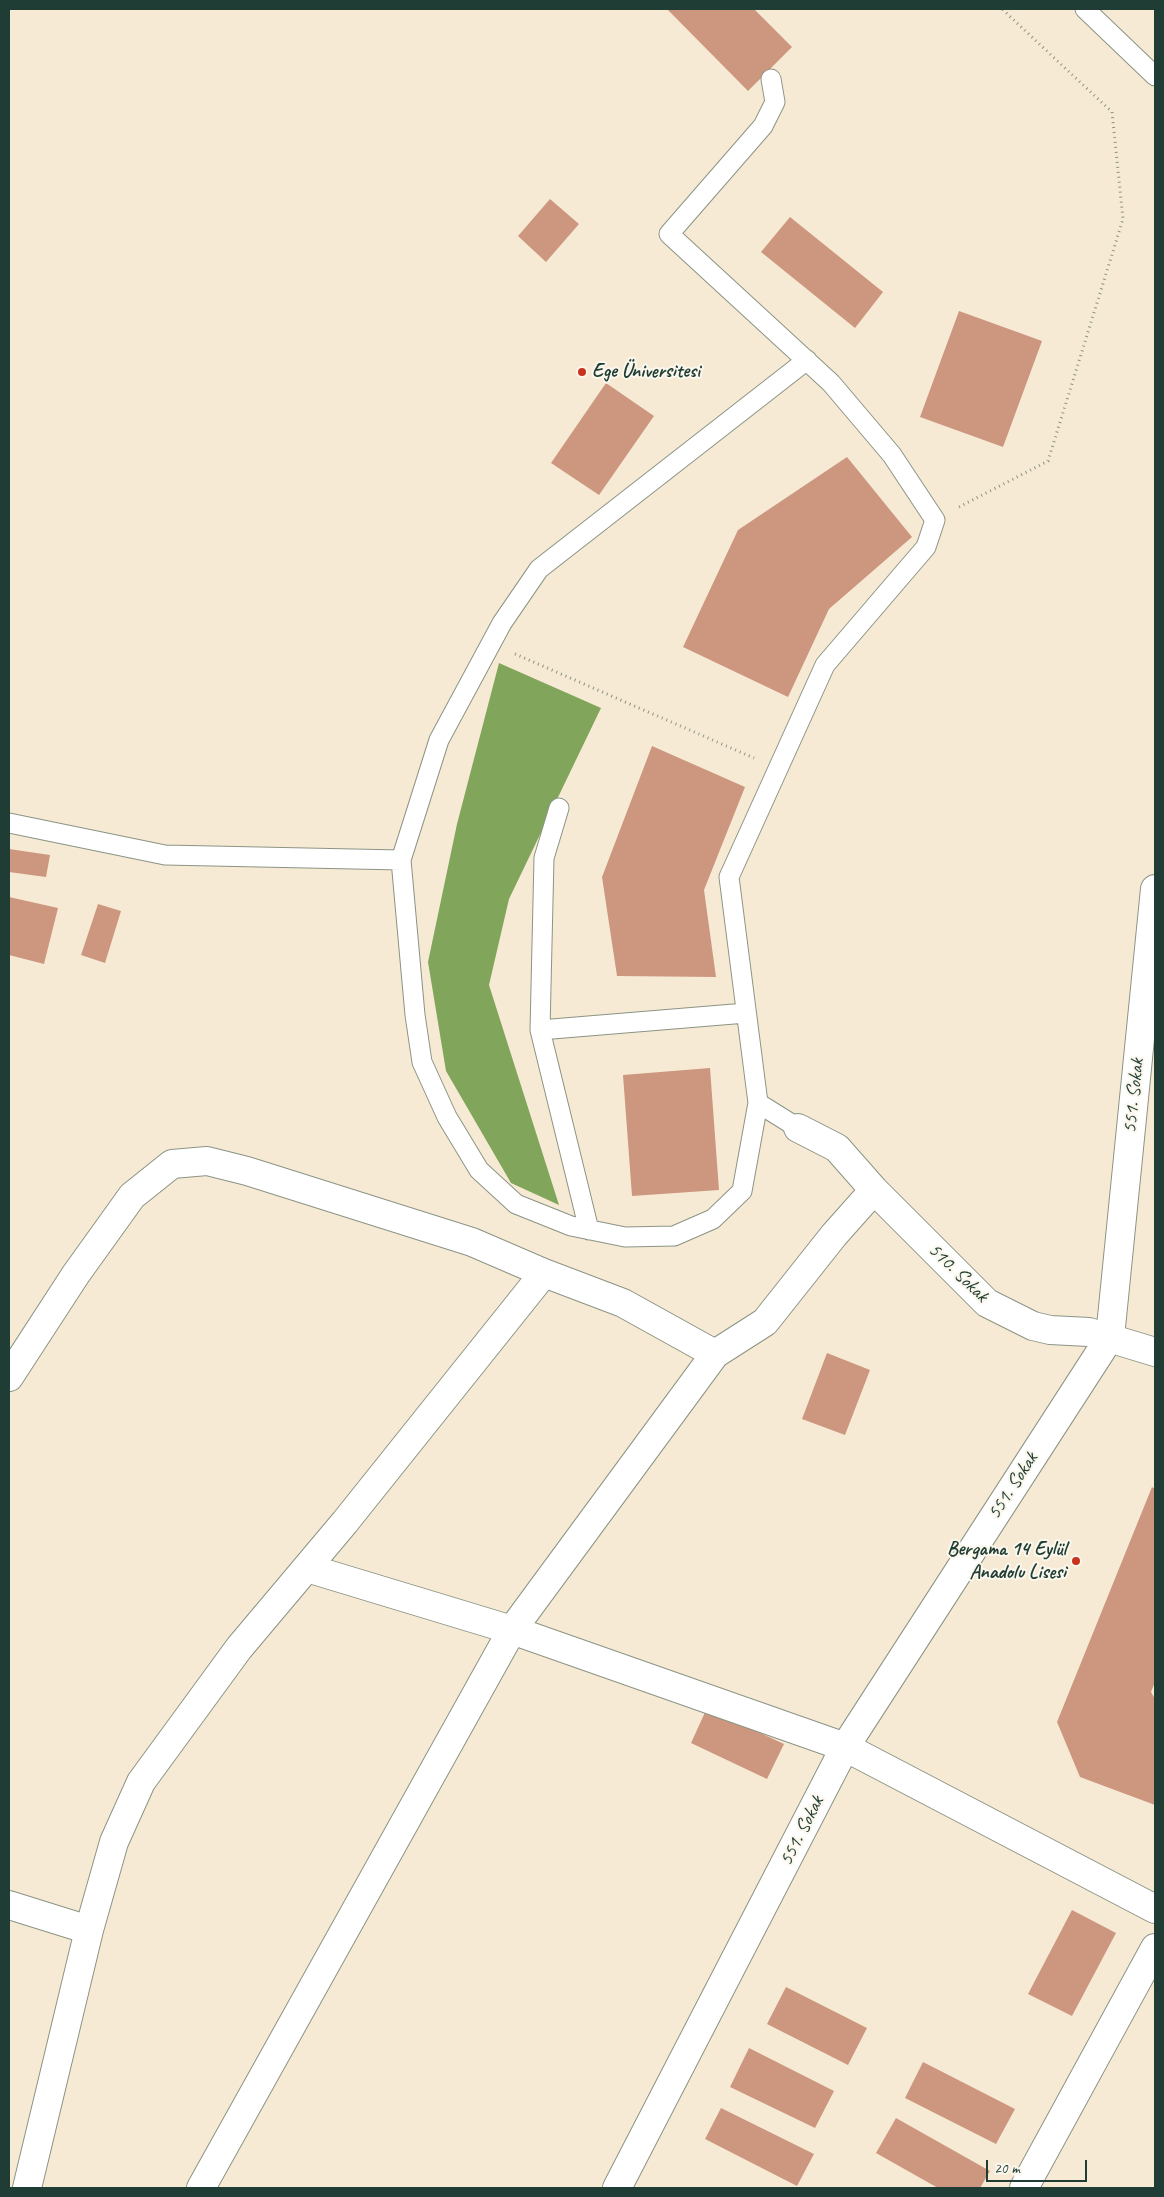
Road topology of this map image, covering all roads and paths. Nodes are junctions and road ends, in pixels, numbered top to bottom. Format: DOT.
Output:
graph roads {
  1 [pos="1002,9"];
  2 [pos="1085,9"];
  3 [pos="1155,76"];
  4 [pos="771,80"];
  5 [pos="807,360"];
  6 [pos="934,520"];
  7 [pos="491,644"];
  8 [pos="779,768"];
  9 [pos="559,808"];
  10 [pos="9,824"];
  11 [pos="401,860"];
  12 [pos="1155,889"];
  13 [pos="746,1013"];
  14 [pos="540,1030"];
  15 [pos="758,1103"];
  16 [pos="798,1128"];
  17 [pos="874,1190"];
  18 [pos="589,1230"];
  19 [pos="544,1273"];
  20 [pos="1110,1337"];
  21 [pos="1155,1352"];
  22 [pos="715,1354"];
  23 [pos="9,1376"];
  24 [pos="307,1568"];
  25 [pos="512,1630"];
  26 [pos="845,1747"];
  27 [pos="9,1905"];
  28 [pos="1155,1909"];
  29 [pos="89,1930"];
  30 [pos="1155,1948"];
  31 [pos="27,2188"];
  32 [pos="201,2188"];
  33 [pos="617,2188"];
  34 [pos="1024,2188"];
  1 -- 6 [label="path"];
  2 -- 3 [label="lane"];
  4 -- 5 [label="lane"];
  5 -- 6 [label="lane"];
  5 -- 7 [label="lane"];
  6 -- 8 [label="lane"];
  7 -- 8 [label="path"];
  7 -- 11 [label="lane"];
  8 -- 13 [label="lane"];
  9 -- 14 [label="lane"];
  10 -- 11 [label="lane"];
  11 -- 18 [label="lane"];
  12 -- 20 [label="street, 551. Sokak"];
  13 -- 14 [label="lane"];
  13 -- 15 [label="lane"];
  14 -- 18 [label="lane"];
  15 -- 16 [label="lane"];
  15 -- 18 [label="lane"];
  16 -- 17 [label="street, 510. Sokak"];
  17 -- 20 [label="street, 510. Sokak"];
  17 -- 22 [label="street"];
  19 -- 22 [label="street"];
  19 -- 23 [label="street"];
  19 -- 24 [label="street"];
  20 -- 21 [label="street, 510. Sokak"];
  20 -- 26 [label="street, 551. Sokak"];
  22 -- 25 [label="street"];
  24 -- 25 [label="street"];
  24 -- 29 [label="street"];
  25 -- 26 [label="street"];
  25 -- 32 [label="street"];
  26 -- 28 [label="street"];
  26 -- 33 [label="street, 551. Sokak"];
  27 -- 29 [label="street"];
  29 -- 31 [label="street"];
  30 -- 34 [label="street"];
}
